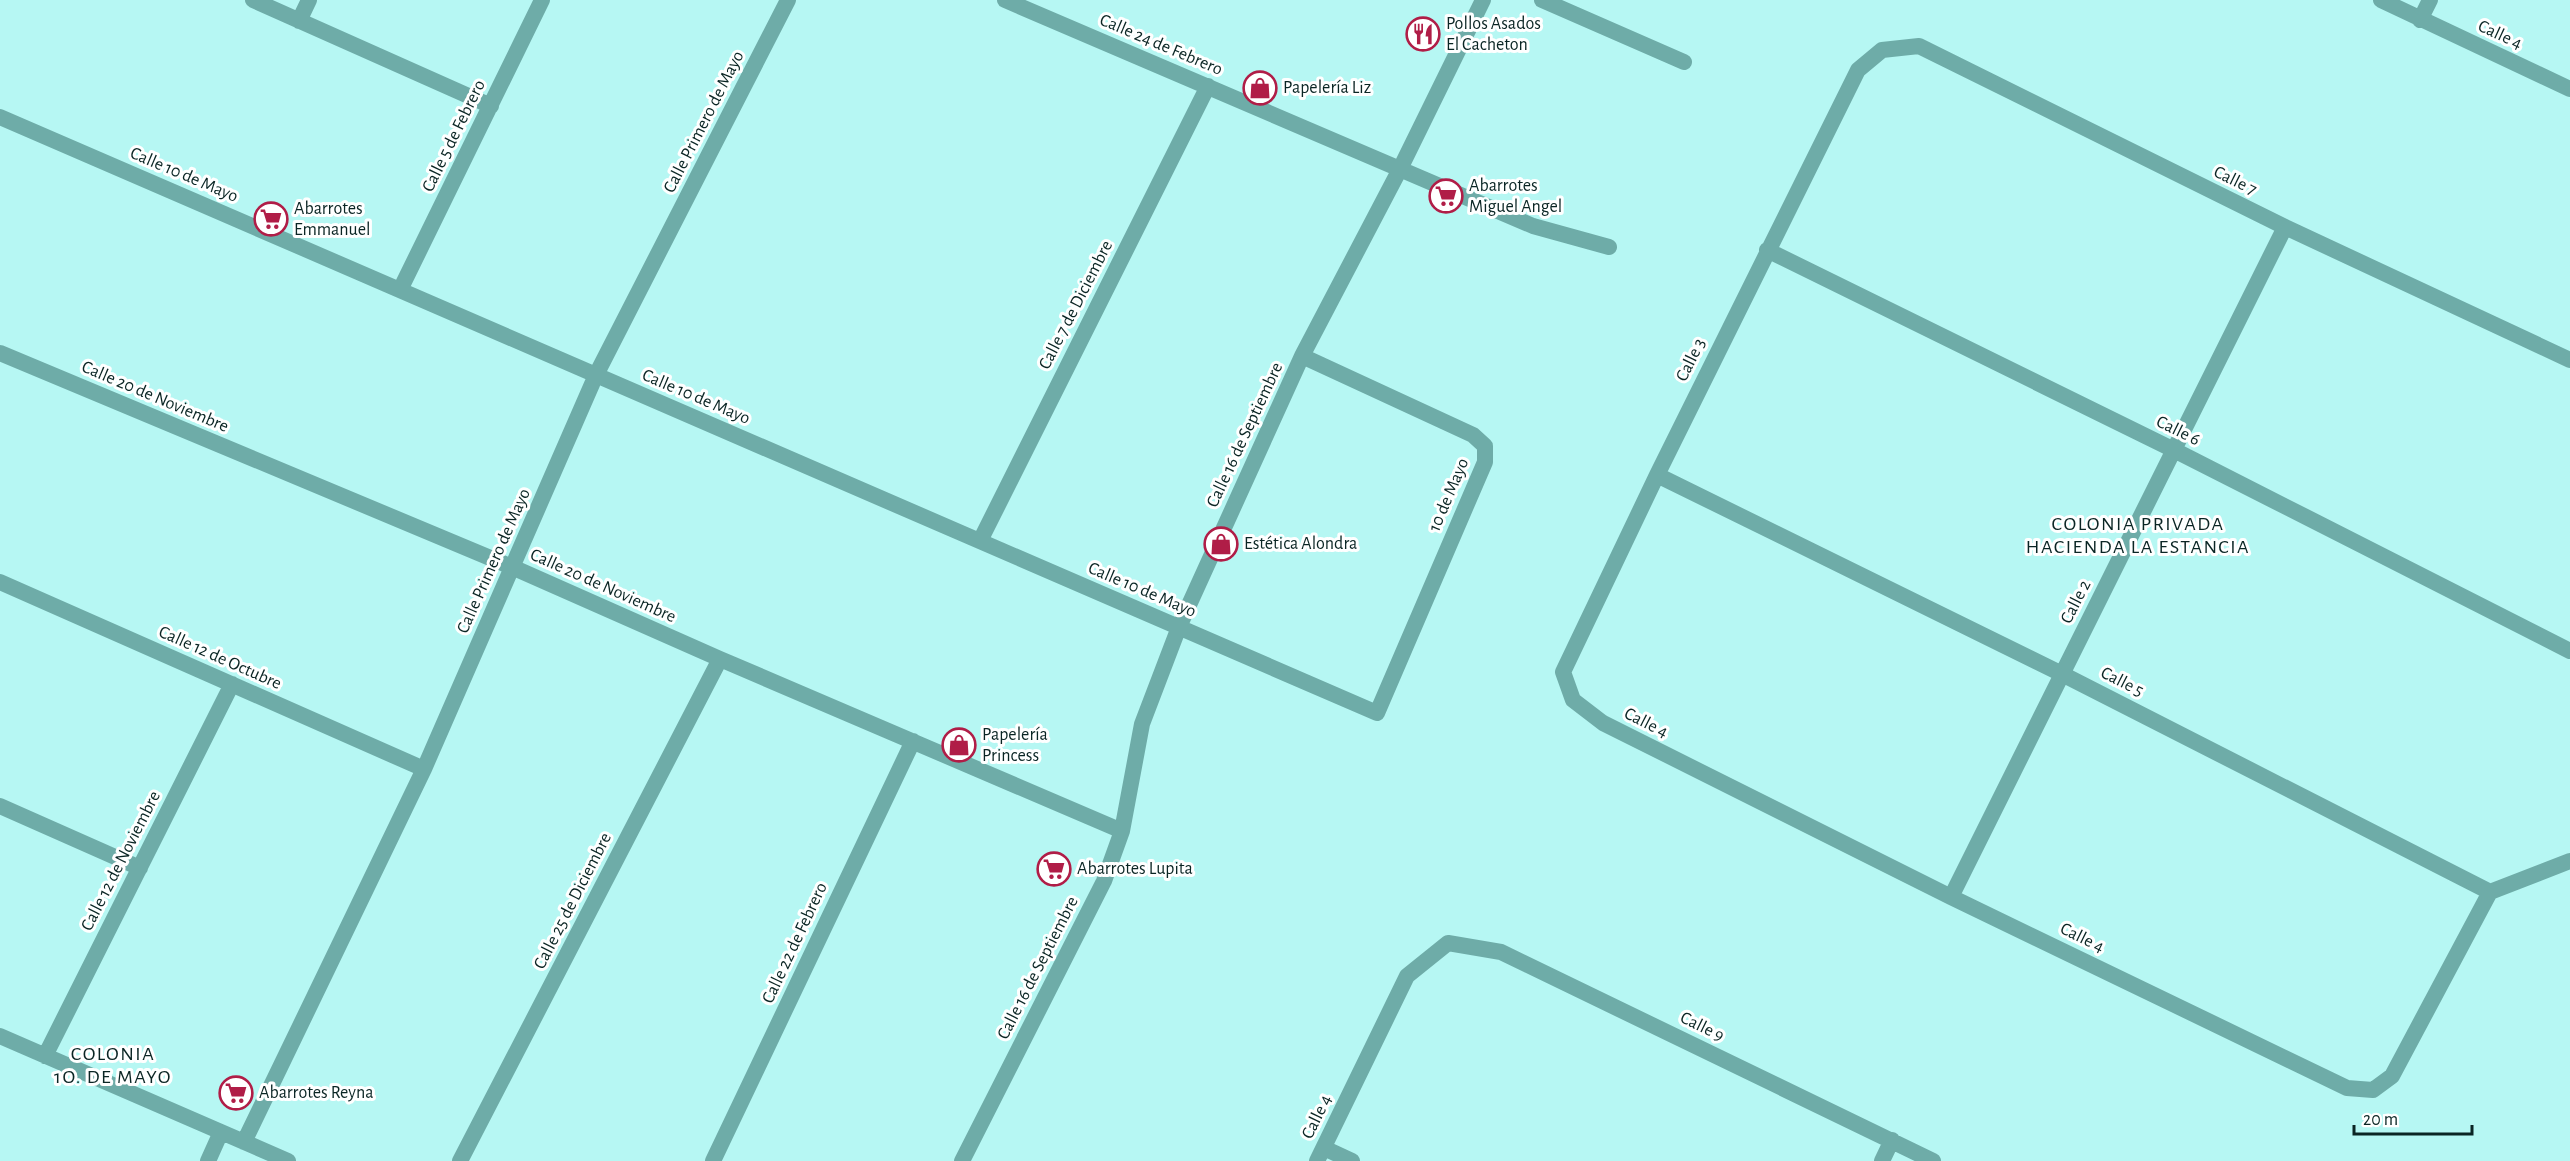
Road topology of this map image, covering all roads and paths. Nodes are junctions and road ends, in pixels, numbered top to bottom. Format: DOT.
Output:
graph roads {
  1 [pos="253,0"];
  2 [pos="309,0"];
  3 [pos="542,0"];
  4 [pos="788,0"];
  5 [pos="1005,0"];
  6 [pos="1483,0"];
  7 [pos="1542,0"];
  8 [pos="2381,0"];
  9 [pos="2430,0"];
  10 [pos="2420,20"];
  11 [pos="299,21"];
  12 [pos="1882,50"];
  13 [pos="1684,62"];
  14 [pos="1208,86"];
  15 [pos="2570,89"];
  16 [pos="490,106"];
  17 [pos="0,117"];
  18 [pos="1400,169"];
  19 [pos="2285,227"];
  20 [pos="1609,247"];
  21 [pos="1767,250"];
  22 [pos="400,290"];
  23 [pos="0,353"];
  24 [pos="1302,356"];
  25 [pos="2570,360"];
  26 [pos="596,375"];
  27 [pos="2174,450"];
  28 [pos="1657,475"];
  29 [pos="980,541"];
  30 [pos="512,567"];
  31 [pos="0,582"];
  32 [pos="1179,627"];
  33 [pos="2570,651"];
  34 [pos="720,658"];
  35 [pos="2062,674"];
  36 [pos="232,684"];
  37 [pos="1573,700"];
  38 [pos="1377,713"];
  39 [pos="913,741"];
  40 [pos="424,769"];
  41 [pos="0,806"];
  42 [pos="1122,831"];
  43 [pos="2570,861"];
  44 [pos="140,868"];
  45 [pos="2490,892"];
  46 [pos="1951,897"];
  47 [pos="1448,943"];
  48 [pos="0,1036"];
  49 [pos="45,1056"];
  50 [pos="221,1132"];
  51 [pos="1892,1140"];
  52 [pos="244,1142"];
  53 [pos="1321,1154"];
  54 [pos="208,1161"];
  55 [pos="288,1161"];
  56 [pos="460,1161"];
  57 [pos="713,1161"];
  58 [pos="962,1161"];
  59 [pos="1352,1161"];
  60 [pos="1882,1161"];
  61 [pos="1933,1161"];
  1 -- 11 [label="street"];
  2 -- 11 [label="street"];
  3 -- 16 [label="street, Calle 5 de Febrero"];
  4 -- 26 [label="street, Calle Primero de Mayo"];
  5 -- 14 [label="street, Calle 24 de Febrero"];
  6 -- 18 [label="street, Calle 16 de Septiembre"];
  7 -- 13 [label="street"];
  8 -- 10 [label="street, Calle 4"];
  9 -- 10 [label="street"];
  10 -- 15 [label="street, Calle 4"];
  11 -- 16 [label="street"];
  12 -- 19 [label="street, Calle 7"];
  12 -- 21 [label="street, Calle 3"];
  14 -- 18 [label="street, Calle 24 de Febrero"];
  14 -- 29 [label="street, Calle 7 de Diciembre"];
  16 -- 22 [label="street, Calle 5 de Febrero"];
  17 -- 22 [label="street, Calle 10 de Mayo"];
  18 -- 20 [label="street, Calle 24 de Febrero"];
  18 -- 24 [label="street, Calle 16 de Septiembre"];
  19 -- 25 [label="street, Calle 7"];
  19 -- 27 [label="street, Calle 2"];
  21 -- 27 [label="street, Calle 6"];
  21 -- 28 [label="street, Calle 3"];
  22 -- 26 [label="street, Calle 10 de Mayo"];
  23 -- 30 [label="street, Calle 20 de Noviembre"];
  24 -- 32 [label="street, Calle 16 de Septiembre"];
  24 -- 38 [label="street, 10 de Mayo"];
  26 -- 29 [label="street, Calle 10 de Mayo"];
  26 -- 30 [label="street, Calle Primero de Mayo"];
  27 -- 33 [label="street, Calle 6"];
  27 -- 35 [label="street, Calle 2"];
  28 -- 35 [label="street, Calle 5"];
  28 -- 37 [label="street, Calle 3"];
  29 -- 32 [label="street, Calle 10 de Mayo"];
  30 -- 34 [label="street, Calle 20 de Noviembre"];
  30 -- 40 [label="street, Calle Primero de Mayo"];
  31 -- 36 [label="street, Calle 12 de Octubre"];
  32 -- 38 [label="street, Calle 10 de Mayo"];
  32 -- 42 [label="street, Calle 16 de Septiembre"];
  34 -- 39 [label="street, Calle 20 de Noviembre"];
  34 -- 56 [label="street, Calle 25 de Diciembre"];
  35 -- 45 [label="street, Calle 5"];
  35 -- 46 [label="street, Calle 2"];
  36 -- 40 [label="street, Calle 12 de Octubre"];
  36 -- 44 [label="street, Calle 12 de Noviembre"];
  37 -- 46 [label="street, Calle 4"];
  39 -- 42 [label="street, Calle 20 de Noviembre"];
  39 -- 57 [label="street, Calle 22 de Febrero"];
  40 -- 52 [label="street, Calle Primero de Mayo"];
  41 -- 44 [label="street"];
  42 -- 58 [label="street, Calle 16 de Septiembre"];
  43 -- 45 [label="street"];
  44 -- 49 [label="street, Calle 12 de Noviembre"];
  45 -- 46 [label="street, Calle 4"];
  47 -- 51 [label="street, Calle 9"];
  47 -- 53 [label="street, Calle 4"];
  48 -- 49 [label="street"];
  49 -- 50 [label="street"];
  50 -- 52 [label="street"];
  50 -- 54 [label="street"];
  51 -- 60 [label="street"];
  51 -- 61 [label="street, Calle 9"];
  52 -- 55 [label="street"];
  53 -- 59 [label="street"];
}
